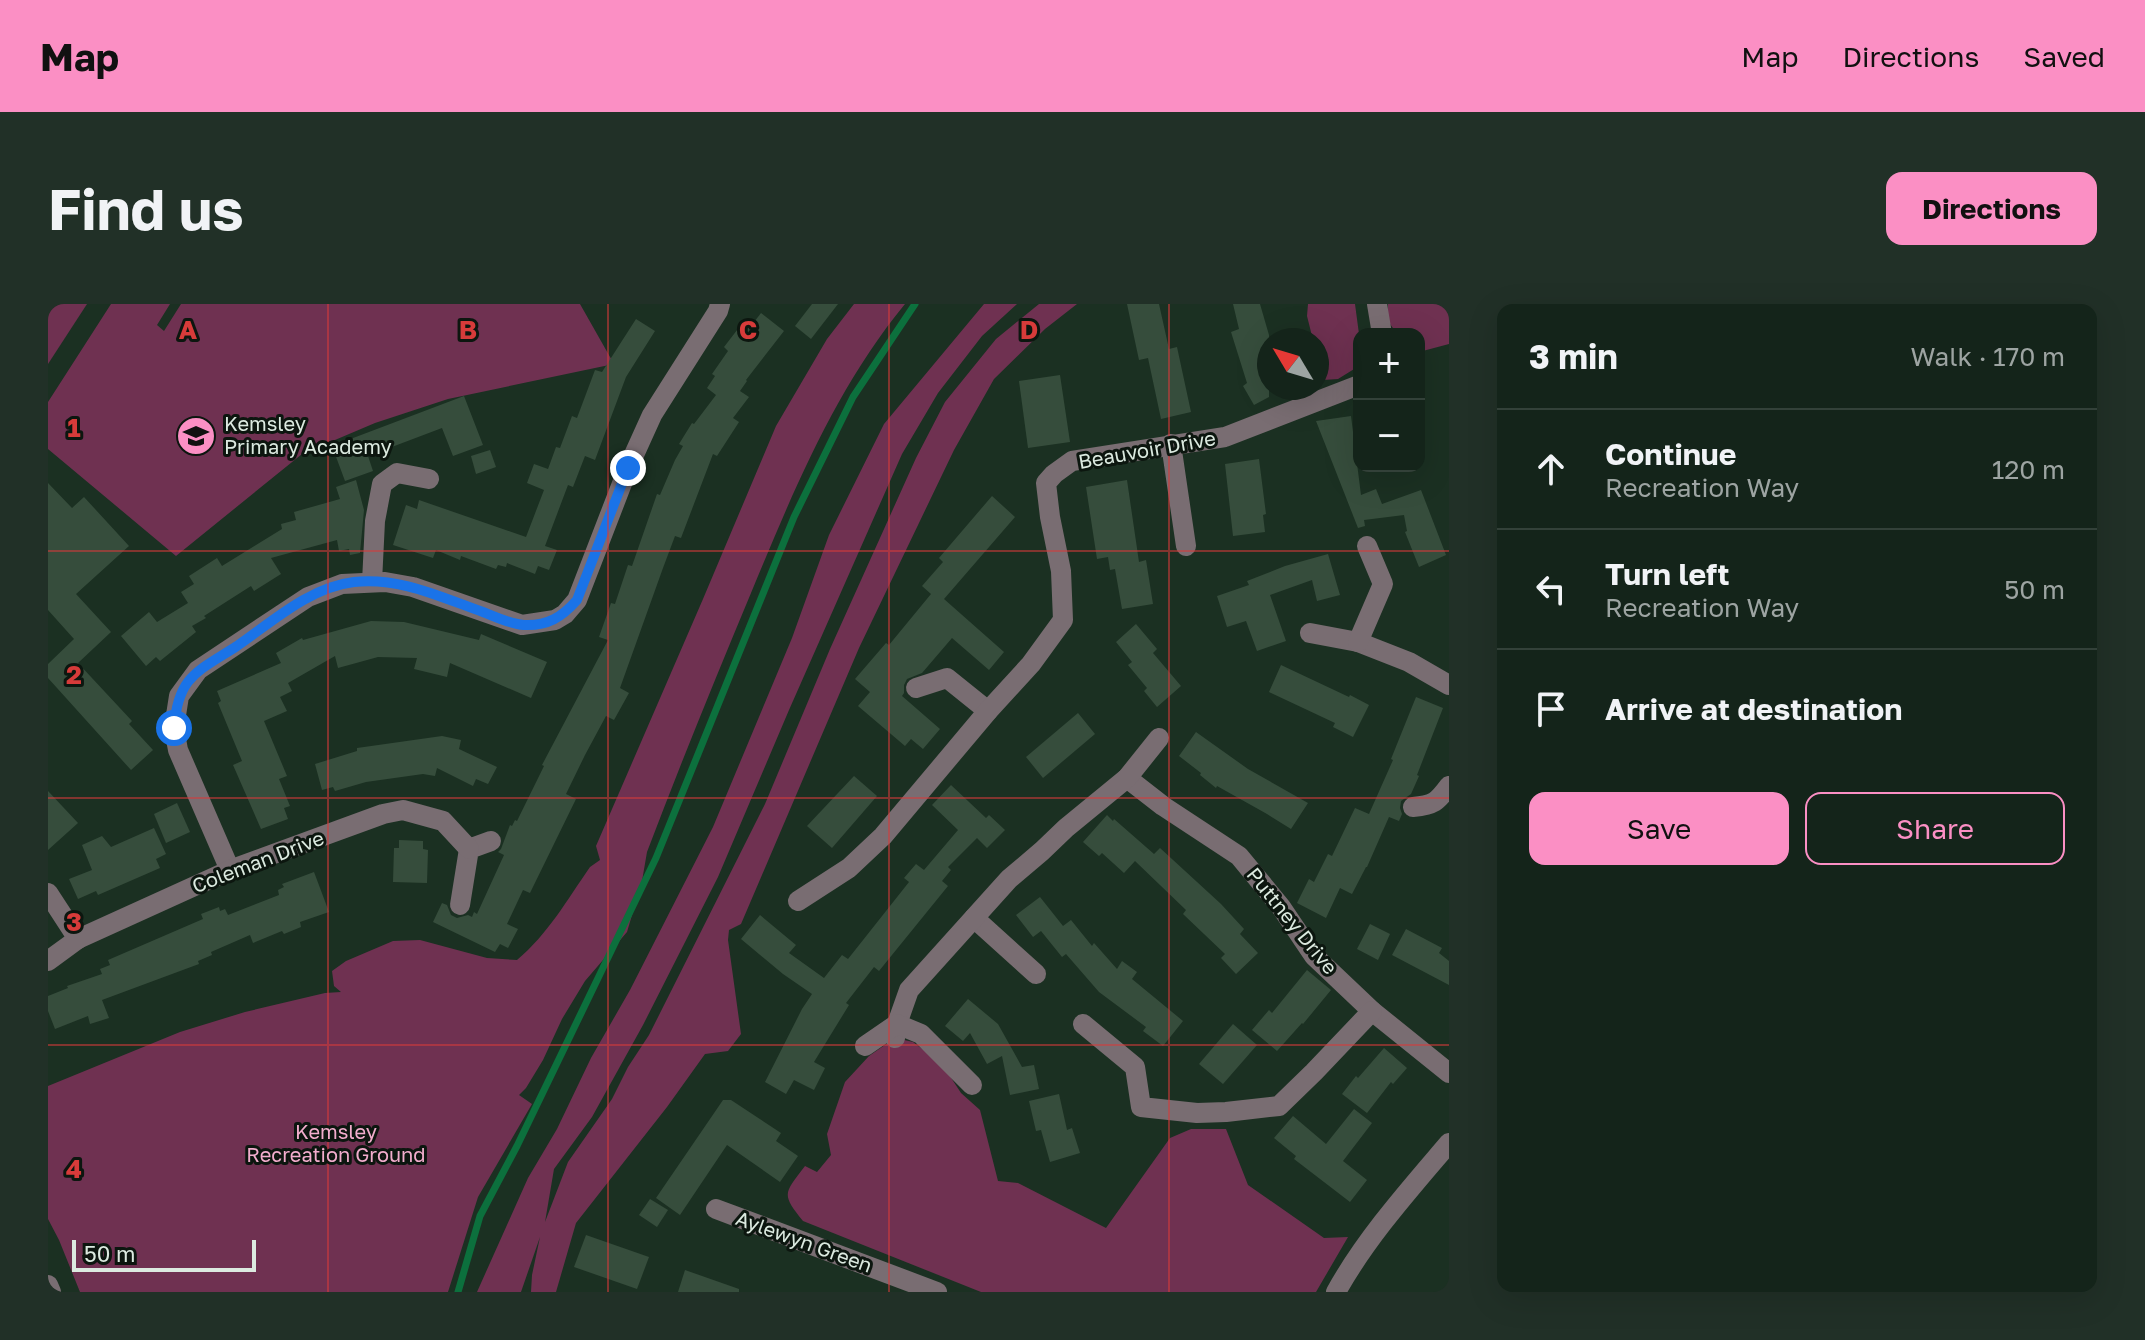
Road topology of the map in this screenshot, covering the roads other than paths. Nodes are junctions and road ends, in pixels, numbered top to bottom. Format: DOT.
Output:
graph roads {
  1 [pos="720,304"];
  2 [pos="1377,304"];
  3 [pos="1381,328"];
  4 [pos="1353,387"];
  5 [pos="1171,444"];
  6 [pos="429,479"];
  7 [pos="1186,546"];
  8 [pos="1367,546"];
  9 [pos="372,582"];
  10 [pos="1310,633"];
  11 [pos="1358,642"];
  12 [pos="1449,685"];
  13 [pos="916,688"];
  14 [pos="988,711"];
  15 [pos="1159,738"];
  16 [pos="1127,778"];
  17 [pos="1449,786"];
  18 [pos="1413,807"];
  19 [pos="491,841"];
  20 [pos="469,849"];
  21 [pos="230,870"];
  22 [pos="48,893"];
  23 [pos="798,901"];
  24 [pos="460,905"];
  25 [pos="974,918"];
  26 [pos="78,939"];
  27 [pos="48,961"];
  28 [pos="1036,974"];
  29 [pos="1372,1011"];
  30 [pos="1083,1024"];
  31 [pos="896,1031"];
  32 [pos="865,1046"];
  33 [pos="1449,1073"];
  34 [pos="972,1085"];
  35 [pos="1449,1143"];
  36 [pos="716,1209"];
  37 [pos="48,1285"];
  38 [pos="51,1292"];
  39 [pos="937,1292"];
  40 [pos="1336,1292"];
  1 -- 9 [label="street"];
  2 -- 3 [label="street"];
  4 -- 5 [label="street, Beauvoir Drive"];
  5 -- 7 [label="street"];
  5 -- 14 [label="street, Beauvoir Drive"];
  6 -- 9 [label="street"];
  8 -- 11 [label="street"];
  9 -- 21 [label="street"];
  10 -- 11 [label="street"];
  11 -- 12 [label="street"];
  13 -- 14 [label="street"];
  14 -- 23 [label="street, Beauvoir Drive"];
  15 -- 16 [label="street"];
  16 -- 25 [label="street"];
  16 -- 29 [label="street, Puttney Drive"];
  17 -- 18 [label="street"];
  19 -- 20 [label="street"];
  20 -- 21 [label="street, Coleman Drive"];
  20 -- 24 [label="street"];
  21 -- 26 [label="street, Coleman Drive"];
  22 -- 26 [label="street"];
  25 -- 28 [label="street"];
  25 -- 31 [label="street"];
  26 -- 27 [label="street, Coleman Drive"];
  29 -- 30 [label="street"];
  29 -- 33 [label="street, Puttney Drive"];
  31 -- 32 [label="street"];
  31 -- 34 [label="street"];
  35 -- 40 [label="street"];
  36 -- 39 [label="street, Aylewyn Green"];
  37 -- 38 [label="street"];
}
